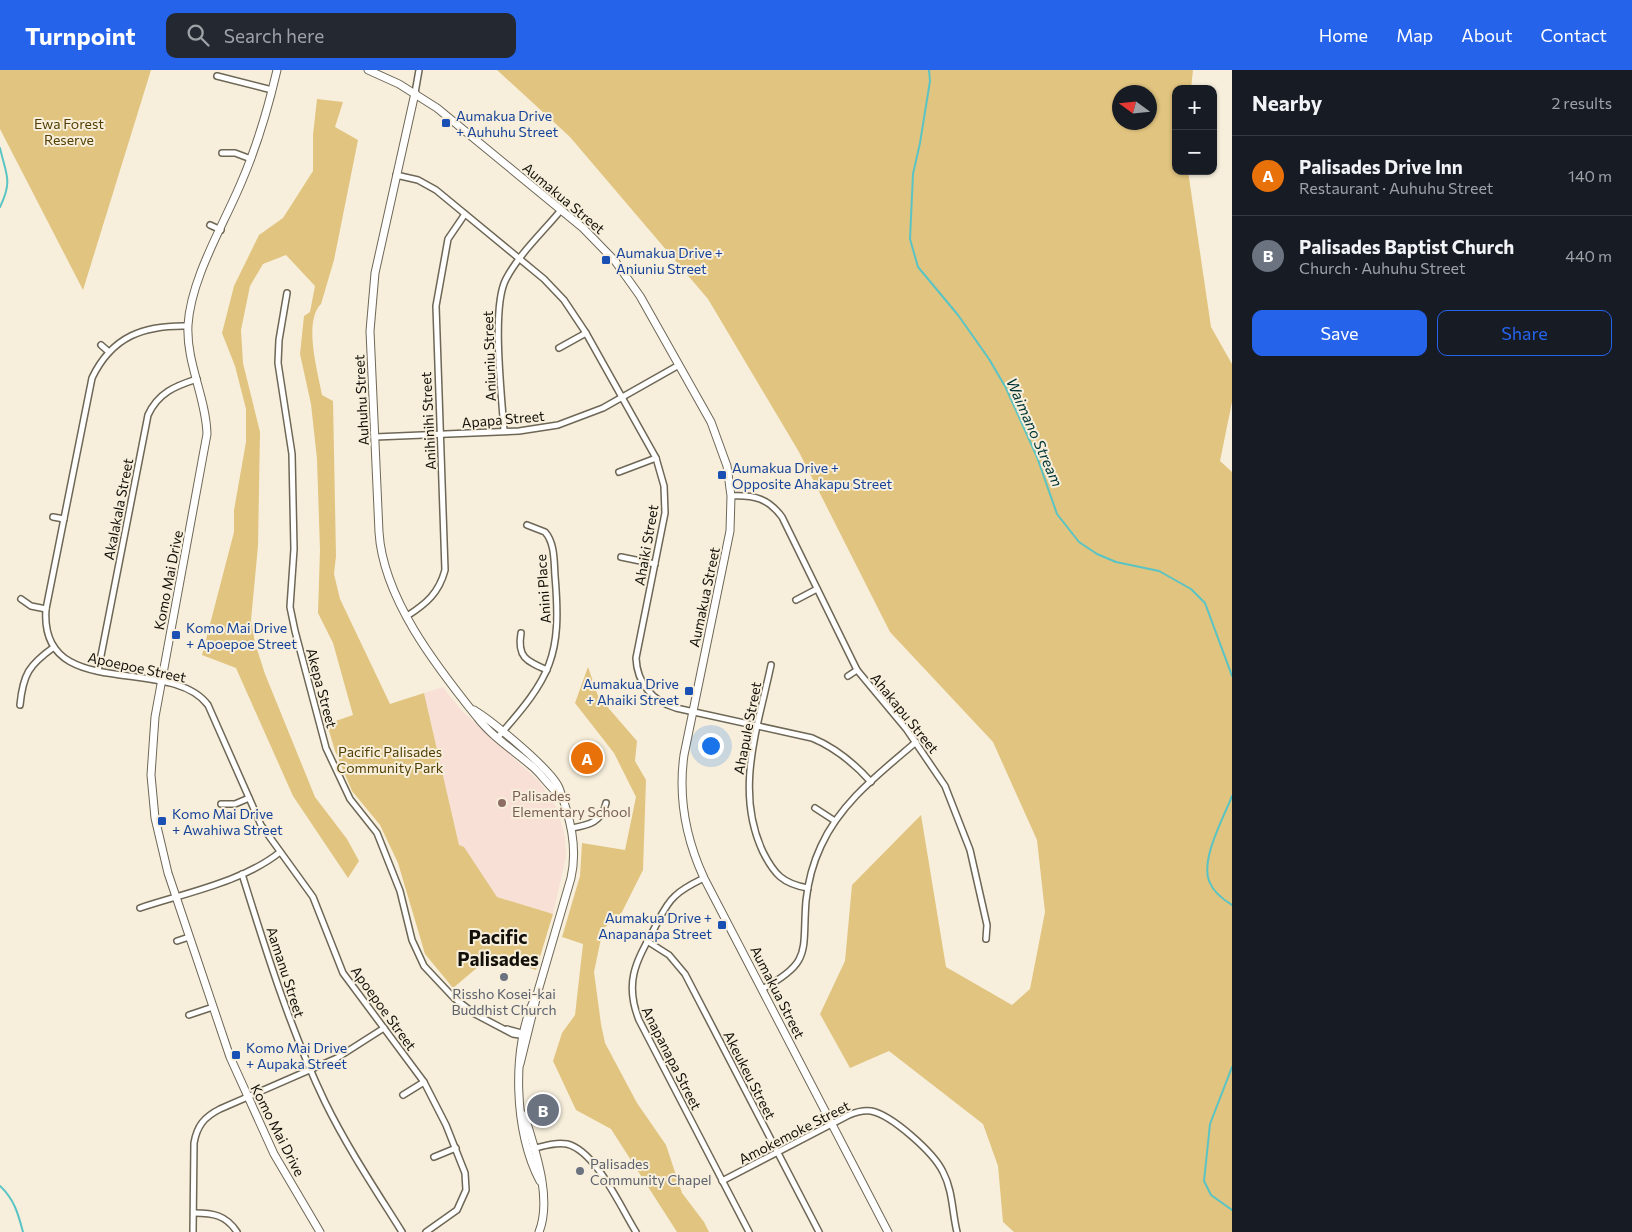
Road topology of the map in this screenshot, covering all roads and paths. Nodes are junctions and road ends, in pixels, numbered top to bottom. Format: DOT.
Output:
graph roads {
  1 [pos="277,70"];
  2 [pos="368,70"];
  3 [pos="419,70"];
  4 [pos="217,76"];
  5 [pos="272,90"];
  6 [pos="415,93"];
  7 [pos="222,153"];
  8 [pos="251,159"];
  9 [pos="396,175"];
  10 [pos="561,210"];
  11 [pos="465,214"];
  12 [pos="210,225"];
  13 [pos="221,230"];
  14 [pos="520,260"];
  15 [pos="287,293"];
  16 [pos="188,326"];
  17 [pos="586,333"];
  18 [pos="101,345"];
  19 [pos="559,348"];
  20 [pos="109,352"];
  21 [pos="679,365"];
  22 [pos="197,379"];
  23 [pos="623,396"];
  24 [pos="504,432"];
  25 [pos="440,434"];
  26 [pos="375,437"];
  27 [pos="656,458"];
  28 [pos="620,472"];
  29 [pos="731,496"];
  30 [pos="53,517"];
  31 [pos="64,518"];
  32 [pos="527,525"];
  33 [pos="621,557"];
  34 [pos="655,564"];
  35 [pos="818,590"];
  36 [pos="21,599"];
  37 [pos="796,600"];
  38 [pos="46,609"];
  39 [pos="407,616"];
  40 [pos="521,633"];
  41 [pos="54,647"];
  42 [pos="771,665"];
  43 [pos="547,670"];
  44 [pos="857,670"];
  45 [pos="98,671"];
  46 [pos="848,676"];
  47 [pos="161,683"];
  48 [pos="20,705"];
  49 [pos="693,712"];
  50 [pos="758,725"];
  51 [pos="500,734"];
  52 [pos="916,742"];
  53 [pos="871,782"];
  54 [pos="249,798"];
  55 [pos="606,803"];
  56 [pos="221,804"];
  57 [pos="815,808"];
  58 [pos="835,821"];
  59 [pos="572,828"];
  60 [pos="280,852"];
  61 [pos="242,874"];
  62 [pos="704,878"];
  63 [pos="808,888"];
  64 [pos="176,896"];
  65 [pos="140,908"];
  66 [pos="190,937"];
  67 [pos="986,939"];
  68 [pos="177,941"];
  69 [pos="647,941"];
  70 [pos="762,989"];
  71 [pos="212,1007"];
  72 [pos="189,1015"];
  73 [pos="384,1028"];
  74 [pos="524,1035"];
  75 [pos="310,1070"];
  76 [pos="424,1082"];
  77 [pos="403,1095"];
  78 [pos="246,1098"];
  79 [pos="832,1124"];
  80 [pos="456,1148"];
  81 [pos="531,1149"];
  82 [pos="778,1152"];
  83 [pos="434,1157"];
  84 [pos="722,1181"];
  85 [pos="194,1213"];
  86 [pos="193,1232"];
  87 [pos="238,1232"];
  88 [pos="320,1232"];
  89 [pos="402,1232"];
  90 [pos="426,1232"];
  91 [pos="539,1232"];
  92 [pos="636,1232"];
  93 [pos="749,1232"];
  94 [pos="819,1232"];
  95 [pos="888,1232"];
  96 [pos="957,1232"];
  1 -- 5 [label="street, Komo Mai Drive"];
  2 -- 6 [label="street, Aumakua Street"];
  3 -- 6 [label="street, Auhuhu Street"];
  4 -- 5 [label="street"];
  5 -- 8 [label="street, Komo Mai Drive"];
  6 -- 9 [label="street, Auhuhu Street"];
  6 -- 10 [label="street, Aumakua Street"];
  7 -- 8 [label="street"];
  8 -- 13 [label="street, Komo Mai Drive"];
  9 -- 11 [label="street, Ahaiki Street"];
  9 -- 26 [label="street, Auhuhu Street"];
  10 -- 14 [label="street, Aniuniu Street"];
  10 -- 21 [label="street, Aumakua Street"];
  11 -- 14 [label="street, Ahaiki Street"];
  11 -- 25 [label="street, Anihinihi Street"];
  12 -- 13 [label="street"];
  13 -- 16 [label="street, Komo Mai Drive"];
  14 -- 17 [label="street, Ahaiki Street"];
  14 -- 24 [label="street, Aniuniu Street"];
  15 -- 74 [label="street, Akepa Street"];
  16 -- 20 [label="street"];
  16 -- 22 [label="street, Komo Mai Drive"];
  17 -- 19 [label="street"];
  17 -- 23 [label="street, Ahaiki Street"];
  18 -- 20 [label="street"];
  20 -- 31 [label="street"];
  21 -- 23 [label="street, Apapa Street"];
  21 -- 29 [label="street, Aumakua Street"];
  22 -- 45 [label="street, Akalakala Street"];
  22 -- 47 [label="street, Komo Mai Drive"];
  23 -- 24 [label="street, Apapa Street"];
  23 -- 27 [label="street, Ahaiki Street"];
  24 -- 25 [label="street, Apapa Street"];
  25 -- 26 [label="street, Apapa Street"];
  25 -- 39 [label="street, Anihinihi Street"];
  26 -- 39 [label="street, Auhuhu Street"];
  27 -- 28 [label="street"];
  27 -- 34 [label="street, Ahaiki Street"];
  29 -- 35 [label="street, Ahakapu Street"];
  29 -- 49 [label="street, Aumakua Street"];
  30 -- 31 [label="street"];
  31 -- 38 [label="street"];
  32 -- 43 [label="street, Anini Place"];
  33 -- 34 [label="street"];
  34 -- 49 [label="street, Ahaiki Street"];
  35 -- 37 [label="street"];
  35 -- 44 [label="street, Ahakapu Street"];
  36 -- 38 [label="street"];
  38 -- 41 [label="street"];
  39 -- 51 [label="street, Auhuhu Street"];
  40 -- 43 [label="street"];
  41 -- 45 [label="street, Apoepoe Street"];
  41 -- 48 [label="street"];
  42 -- 50 [label="street, Ahapule Street"];
  43 -- 51 [label="street, Anini Place"];
  44 -- 46 [label="street, Ahakapu Street"];
  44 -- 52 [label="street, Ahakapu Street"];
  45 -- 47 [label="street, Apoepoe Street"];
  47 -- 54 [label="street, Apoepoe Street"];
  47 -- 64 [label="street, Komo Mai Drive"];
  49 -- 50 [label="street, Ahaiki Street"];
  49 -- 62 [label="street, Aumakua Street"];
  50 -- 53 [label="street, Ahaiki Street"];
  50 -- 63 [label="street, Ahapule Street"];
  51 -- 59 [label="street, Auhuhu Street"];
  52 -- 53 [label="street"];
  52 -- 67 [label="street, Ahakapu Street"];
  53 -- 58 [label="street"];
  54 -- 56 [label="street"];
  54 -- 60 [label="street, Apoepoe Street"];
  55 -- 59 [label="street"];
  57 -- 58 [label="street"];
  58 -- 63 [label="street"];
  59 -- 74 [label="street, Auhuhu Street"];
  60 -- 61 [label="street"];
  60 -- 73 [label="street, Apoepoe Street"];
  61 -- 64 [label="street"];
  61 -- 75 [label="street, Aamanu Street"];
  62 -- 69 [label="street, Anapanapa Street"];
  62 -- 70 [label="street, Aumakua Street"];
  63 -- 70 [label="street"];
  64 -- 65 [label="street"];
  64 -- 66 [label="street, Komo Mai Drive"];
  66 -- 68 [label="street"];
  66 -- 71 [label="street, Komo Mai Drive"];
  69 -- 82 [label="street, Akeukeu Street"];
  69 -- 84 [label="street, Anapanapa Street"];
  70 -- 79 [label="street, Aumakua Street"];
  71 -- 72 [label="street"];
  71 -- 78 [label="street, Komo Mai Drive"];
  73 -- 75 [label="street"];
  73 -- 76 [label="street, Apoepoe Street"];
  74 -- 81 [label="street, Auhuhu Street"];
  75 -- 78 [label="street"];
  75 -- 89 [label="street, Aamanu Street"];
  76 -- 77 [label="street"];
  76 -- 80 [label="street, Apoepoe Street"];
  78 -- 85 [label="street"];
  78 -- 88 [label="street, Komo Mai Drive"];
  79 -- 82 [label="street, Amokemoke Street"];
  79 -- 95 [label="street, Aumakua Street"];
  79 -- 96 [label="street, Amokemoke Street"];
  80 -- 83 [label="street"];
  80 -- 90 [label="street, Apoepoe Street"];
  81 -- 91 [label="street, Auhuhu Street"];
  81 -- 92 [label="street"];
  82 -- 84 [label="street, Amokemoke Street"];
  82 -- 94 [label="street, Akeukeu Street"];
  84 -- 93 [label="street, Anapanapa Street"];
  85 -- 86 [label="street"];
  85 -- 87 [label="street"];
}
